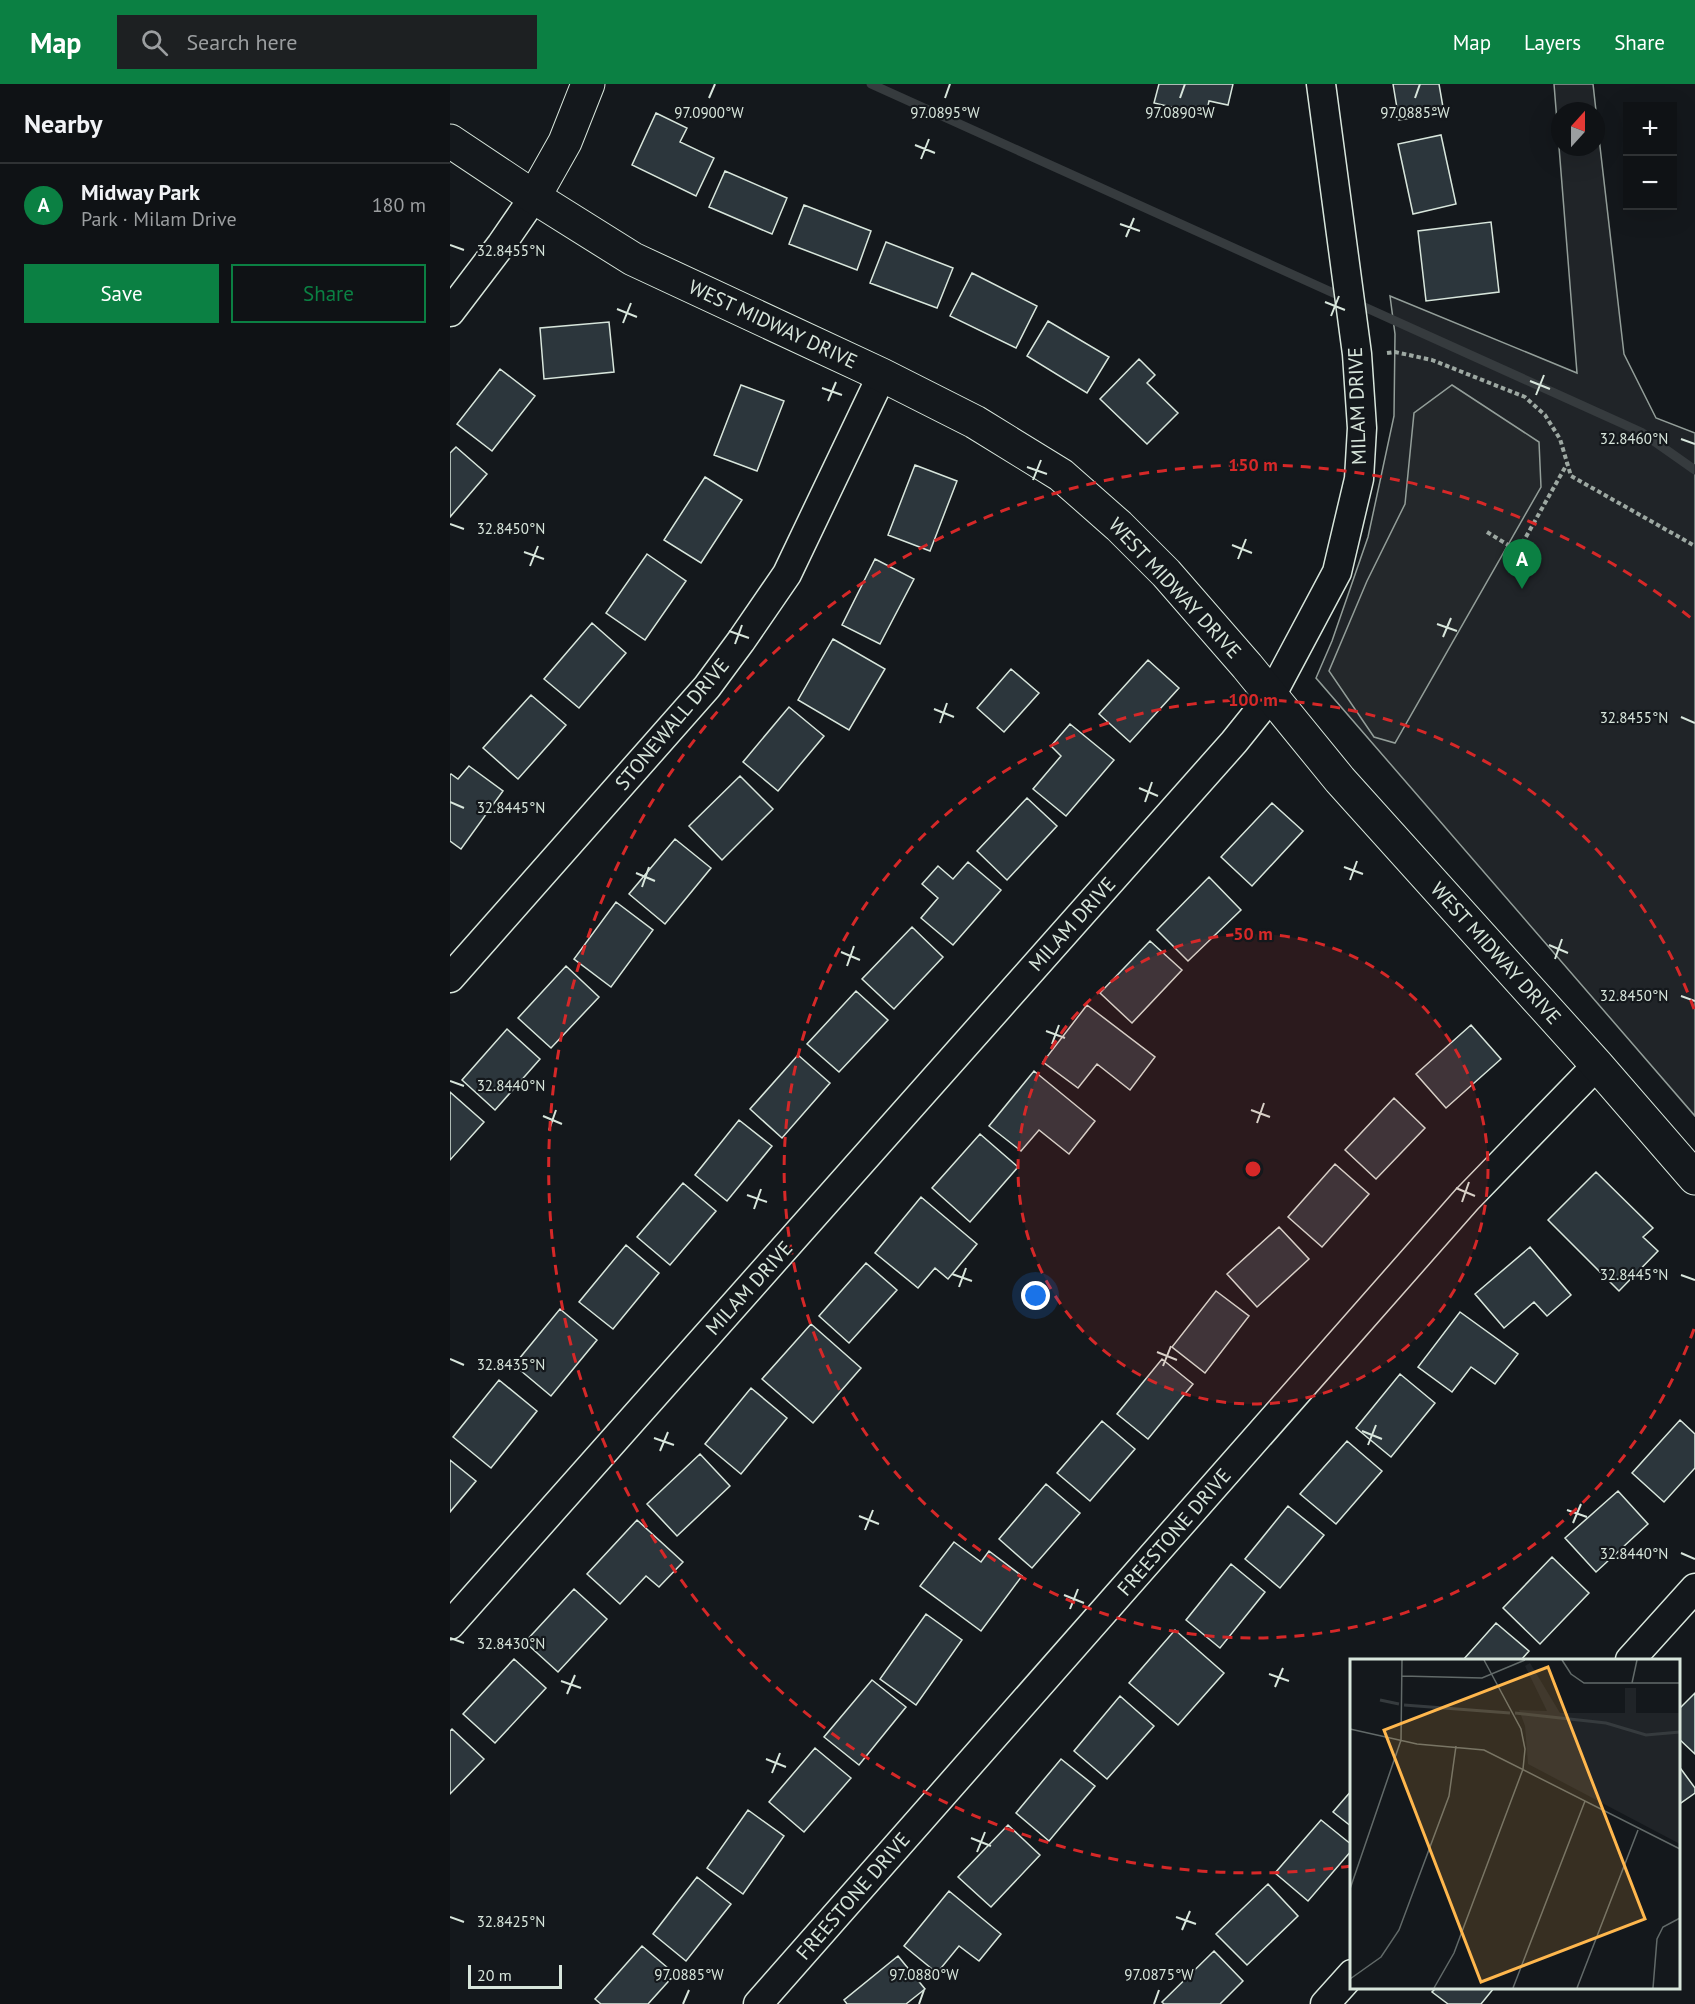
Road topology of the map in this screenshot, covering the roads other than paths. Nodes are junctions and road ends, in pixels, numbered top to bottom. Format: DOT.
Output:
graph roads {
  1 [pos="588,84"];
  2 [pos="1321,84"];
  3 [pos="450,141"];
  4 [pos="534,197"];
  5 [pos="450,312"];
  6 [pos="882,375"];
  7 [pos="1271,696"];
  8 [pos="450,978"];
  9 [pos="1597,1065"];
  10 [pos="1695,1178"];
  11 [pos="1695,1588"];
  12 [pos="450,1625"];
  13 [pos="1631,1659"];
  14 [pos="1350,1976"];
  15 [pos="758,2004"];
  16 [pos="1325,2004"];
  1 -- 4 [label="street"];
  2 -- 7 [label="street, MILAM DRIVE"];
  3 -- 4 [label="street, WEST MIDWAY DRIVE"];
  4 -- 5 [label="street"];
  4 -- 6 [label="street, WEST MIDWAY DRIVE"];
  6 -- 7 [label="street, WEST MIDWAY DRIVE"];
  6 -- 8 [label="street, STONEWALL DRIVE"];
  7 -- 9 [label="street, WEST MIDWAY DRIVE"];
  7 -- 12 [label="street, MILAM DRIVE"];
  9 -- 10 [label="street, WEST MIDWAY DRIVE"];
  9 -- 15 [label="street, FREESTONE DRIVE"];
  11 -- 13 [label="street"];
  14 -- 16 [label="street"];
}
